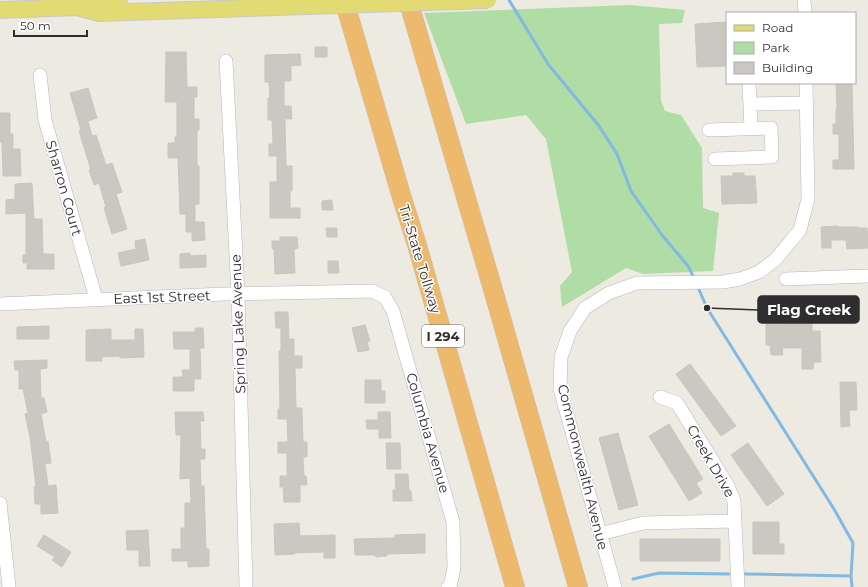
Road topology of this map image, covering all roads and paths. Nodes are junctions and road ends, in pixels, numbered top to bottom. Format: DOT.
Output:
graph roads {
  1 [pos="119,0"];
  2 [pos="344,0"];
  3 [pos="408,0"];
  4 [pos="488,0"];
  5 [pos="804,0"];
  6 [pos="77,7"];
  7 [pos="0,10"];
  8 [pos="805,12"];
  9 [pos="226,61"];
  10 [pos="40,75"];
  11 [pos="749,84"];
  12 [pos="806,84"];
  13 [pos="806,103"];
  14 [pos="750,104"];
  15 [pos="751,128"];
  16 [pos="709,130"];
  17 [pos="715,159"];
  18 [pos="868,276"];
  19 [pos="786,279"];
  20 [pos="372,291"];
  21 [pos="238,294"];
  22 [pos="96,299"];
  23 [pos="0,304"];
  24 [pos="660,397"];
  25 [pos="0,503"];
  26 [pos="734,522"];
  27 [pos="600,534"];
  28 [pos="2,555"];
  29 [pos="8,587"];
  30 [pos="246,587"];
  31 [pos="449,587"];
  32 [pos="515,587"];
  33 [pos="578,587"];
  34 [pos="615,587"];
  35 [pos="738,587"];
  1 -- 6 [label="main road"];
  2 -- 32 [label="highway, Tri-State Tollway / I 294"];
  3 -- 33 [label="highway"];
  4 -- 6 [label="main road, bridge"];
  5 -- 8 [label="street"];
  6 -- 7 [label="main road"];
  9 -- 21 [label="street, Spring Lake Avenue"];
  10 -- 22 [label="street, Sharron Court"];
  11 -- 14 [label="street"];
  12 -- 13 [label="street, Commonwealth Avenue"];
  13 -- 14 [label="street"];
  13 -- 27 [label="street, Commonwealth Avenue"];
  14 -- 15 [label="street"];
  15 -- 16 [label="street"];
  15 -- 17 [label="street"];
  18 -- 19 [label="street"];
  20 -- 21 [label="street, East 1st Street"];
  20 -- 31 [label="street, Columbia Avenue"];
  21 -- 22 [label="street, East 1st Street"];
  21 -- 30 [label="street, Spring Lake Avenue"];
  22 -- 23 [label="street, East 1st Street"];
  24 -- 26 [label="street, Creek Drive"];
  25 -- 28 [label="street"];
  26 -- 27 [label="street"];
  26 -- 35 [label="street, Creek Drive"];
  27 -- 34 [label="street, Commonwealth Avenue"];
  28 -- 29 [label="street"];
}
